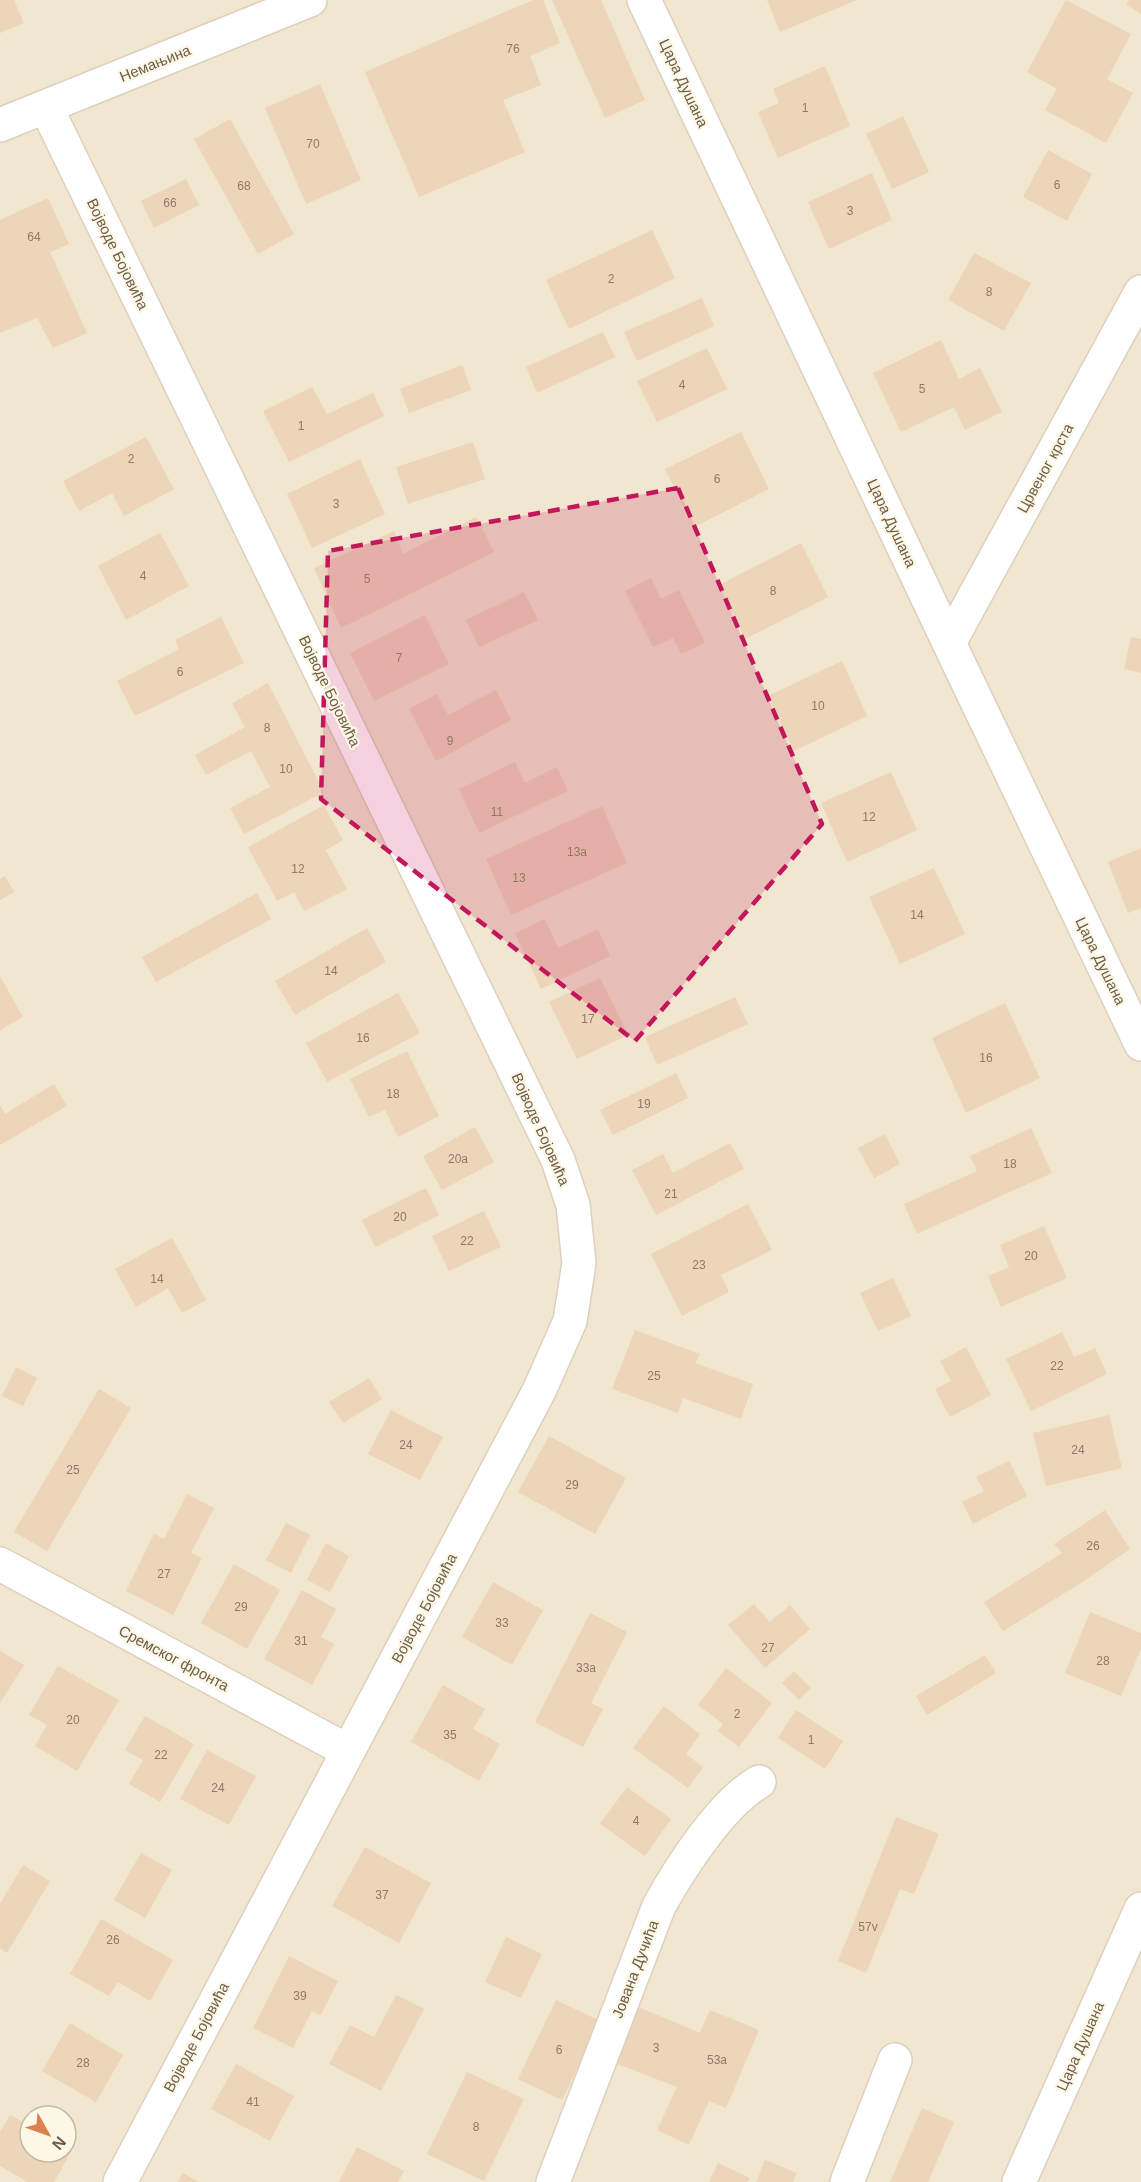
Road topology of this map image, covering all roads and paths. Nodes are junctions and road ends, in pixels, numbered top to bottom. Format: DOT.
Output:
graph roads {
  1 [pos="310,0"];
  2 [pos="644,0"];
  3 [pos="46,107"];
  4 [pos="0,125"];
  5 [pos="1141,292"];
  6 [pos="948,643"];
  7 [pos="1141,1044"];
  8 [pos="0,1564"];
  9 [pos="348,1751"];
  10 [pos="759,1782"];
  11 [pos="1141,1909"];
  12 [pos="895,2060"];
  13 [pos="120,2182"];
  14 [pos="553,2182"];
  15 [pos="847,2182"];
  16 [pos="1018,2182"];
  1 -- 3 [label="street, Немањина"];
  2 -- 6 [label="street, Цара Душана"];
  3 -- 4 [label="street, Немањина"];
  3 -- 9 [label="street, Војводе Бојовића"];
  5 -- 6 [label="street, Црвеног крста"];
  6 -- 7 [label="street, Цара Душана"];
  8 -- 9 [label="street, Сремског фронта"];
  9 -- 13 [label="street, Војводе Бојовића"];
  10 -- 14 [label="street, Јована Дучића"];
  11 -- 16 [label="street, Цара Душана"];
  12 -- 15 [label="street"];
}
